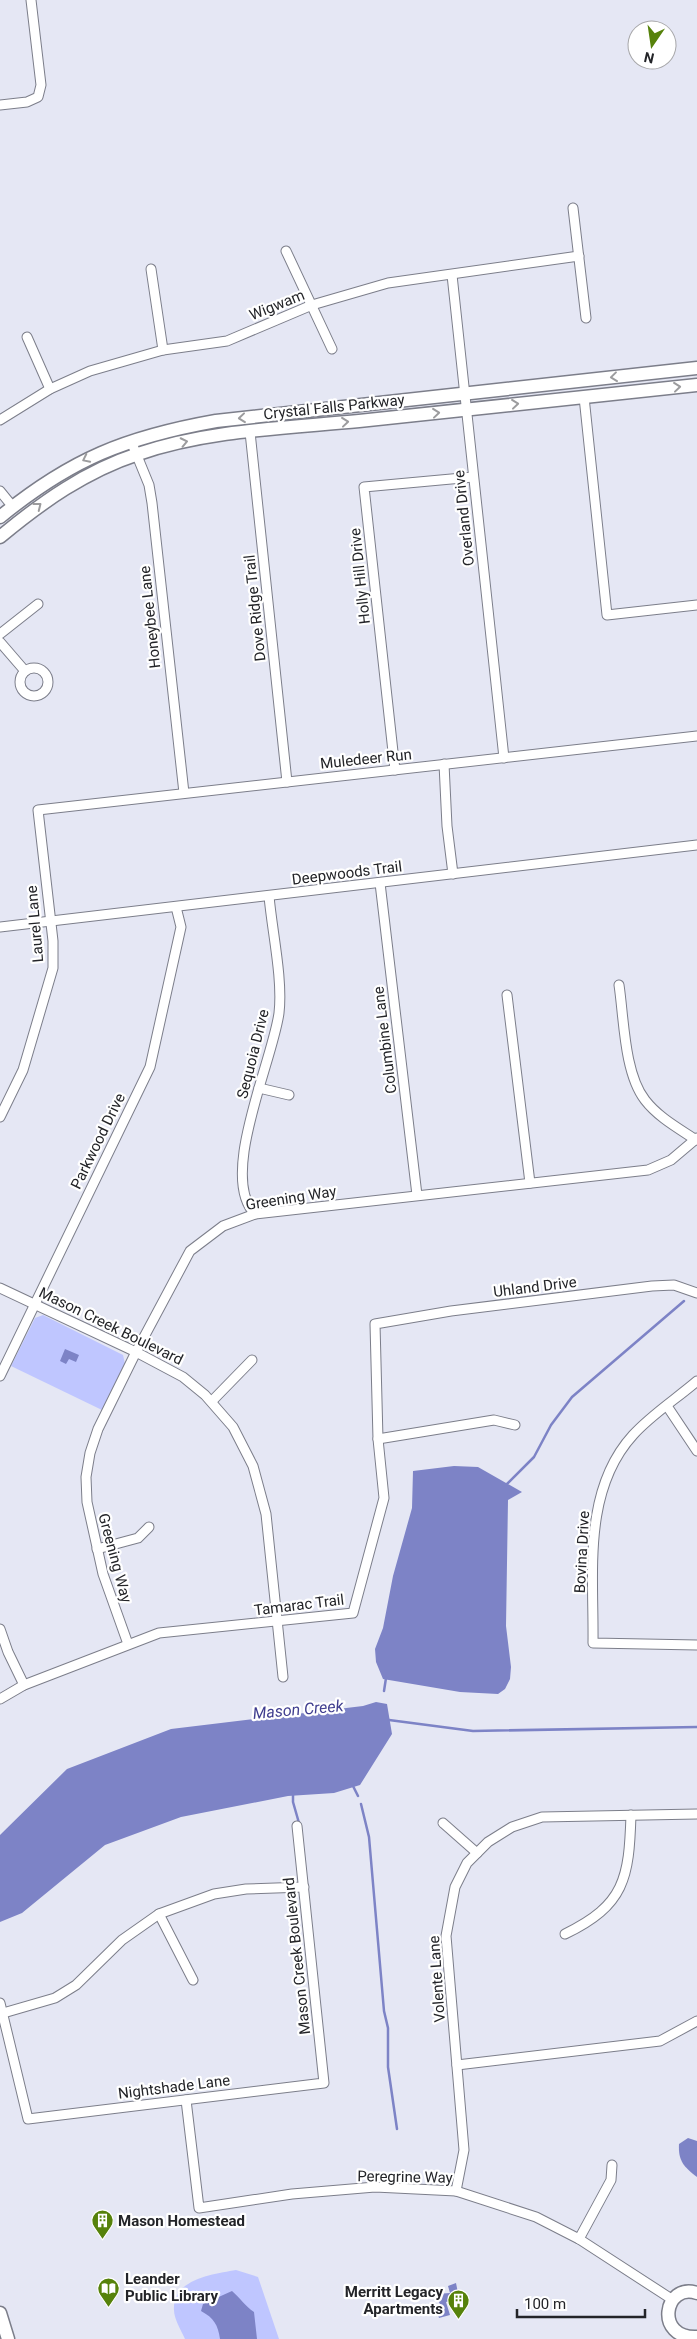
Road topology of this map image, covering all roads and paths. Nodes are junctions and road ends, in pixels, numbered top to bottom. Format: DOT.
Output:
graph roads {
  1 [pos="32,0"];
  2 [pos="0,105"];
  3 [pos="573,208"];
  4 [pos="286,251"];
  5 [pos="579,256"];
  6 [pos="150,269"];
  7 [pos="452,275"];
  8 [pos="312,305"];
  9 [pos="586,318"];
  10 [pos="27,337"];
  11 [pos="332,349"];
  12 [pos="163,350"];
  13 [pos="697,368"];
  14 [pos="697,385"];
  15 [pos="50,389"];
  16 [pos="465,395"];
  17 [pos="584,397"];
  18 [pos="467,409"];
  19 [pos="0,420"];
  20 [pos="250,432"];
  21 [pos="131,441"];
  22 [pos="137,454"];
  23 [pos="473,477"];
  24 [pos="0,491"];
  25 [pos="12,507"];
  26 [pos="0,517"];
  27 [pos="0,537"];
  28 [pos="38,604"];
  29 [pos="697,604"];
  30 [pos="0,634"];
  31 [pos="0,642"];
  32 [pos="25,672"];
  33 [pos="697,736"];
  34 [pos="504,758"];
  35 [pos="444,764"];
  36 [pos="396,770"];
  37 [pos="287,782"];
  38 [pos="184,793"];
  39 [pos="38,810"];
  40 [pos="697,845"];
  41 [pos="453,874"];
  42 [pos="380,883"];
  43 [pos="269,896"];
  44 [pos="176,906"];
  45 [pos="49,921"];
  46 [pos="0,927"];
  47 [pos="619,985"];
  48 [pos="507,995"];
  49 [pos="259,1088"];
  50 [pos="289,1094"];
  51 [pos="0,1117"];
  52 [pos="696,1139"];
  53 [pos="530,1183"];
  54 [pos="417,1195"];
  55 [pos="255,1214"];
  56 [pos="0,1288"];
  57 [pos="697,1293"];
  58 [pos="34,1303"];
  59 [pos="375,1324"];
  60 [pos="136,1352"];
  61 [pos="252,1360"];
  62 [pos="0,1376"];
  63 [pos="697,1381"];
  64 [pos="212,1402"];
  65 [pos="667,1406"];
  66 [pos="515,1425"];
  67 [pos="378,1439"];
  68 [pos="697,1451"];
  69 [pos="149,1527"];
  70 [pos="97,1548"];
  71 [pos="278,1622"];
  72 [pos="0,1629"];
  73 [pos="128,1644"];
  74 [pos="697,1645"];
  75 [pos="284,1678"];
  76 [pos="24,1685"];
  77 [pos="0,1700"];
  78 [pos="697,1814"];
  79 [pos="631,1816"];
  80 [pos="443,1823"];
  81 [pos="297,1826"];
  82 [pos="477,1853"];
  83 [pos="304,1887"];
  84 [pos="159,1914"];
  85 [pos="565,1934"];
  86 [pos="193,1980"];
  87 [pos="0,2002"];
  88 [pos="1,2013"];
  89 [pos="697,2021"];
  90 [pos="457,2065"];
  91 [pos="324,2082"];
  92 [pos="186,2100"];
  93 [pos="612,2165"];
  94 [pos="456,2191"];
  95 [pos="580,2239"];
  96 [pos="697,2293"];
  97 [pos="673,2300"];
  98 [pos="0,2313"];
  99 [pos="674,2336"];
  100 [pos="697,2337"];
  101 [pos="8,2339"];
  1 -- 2 [label="street"];
  3 -- 5 [label="street"];
  4 -- 8 [label="street"];
  5 -- 7 [label="street, Wigwam"];
  5 -- 9 [label="street"];
  6 -- 12 [label="street"];
  7 -- 8 [label="street, Wigwam"];
  7 -- 16 [label="street, Overland Drive"];
  8 -- 11 [label="street"];
  8 -- 12 [label="street, Wigwam"];
  10 -- 15 [label="street"];
  12 -- 15 [label="street, Wigwam"];
  13 -- 16 [label="main road, Crystal Falls Parkway, one-way"];
  17 -- 14 [label="main road, Crystal Falls Parkway, one-way"];
  15 -- 19 [label="street, Wigwam"];
  16 -- 18 [label="street, Overland Drive"];
  16 -- 21 [label="main road, Crystal Falls Parkway, one-way"];
  18 -- 17 [label="main road, Crystal Falls Parkway, one-way"];
  17 -- 29 [label="street"];
  20 -- 18 [label="main road, Crystal Falls Parkway, one-way"];
  18 -- 23 [label="street, Overland Drive"];
  22 -- 20 [label="main road, Crystal Falls Parkway, one-way"];
  20 -- 37 [label="street, Dove Ridge Trail"];
  21 -- 22 [label="street, Honeybee Lane"];
  21 -- 25 [label="main road, Crystal Falls Parkway, one-way"];
  27 -- 22 [label="main road, Crystal Falls Parkway, one-way"];
  22 -- 38 [label="street, Honeybee Lane"];
  23 -- 34 [label="street, Overland Drive"];
  23 -- 36 [label="street, Holly Hill Drive"];
  24 -- 25 [label="street"];
  25 -- 26 [label="main road, Crystal Falls Parkway"];
  28 -- 30 [label="street"];
  31 -- 32 [label="street"];
  33 -- 34 [label="street, Muledeer Run"];
  34 -- 35 [label="street, Muledeer Run"];
  35 -- 36 [label="street, Muledeer Run"];
  35 -- 41 [label="street"];
  36 -- 37 [label="street, Muledeer Run"];
  37 -- 38 [label="street, Muledeer Run"];
  38 -- 39 [label="street, Muledeer Run"];
  39 -- 45 [label="street, Laurel Lane"];
  40 -- 41 [label="street, Deepwoods Trail"];
  41 -- 42 [label="street, Deepwoods Trail"];
  42 -- 43 [label="street, Deepwoods Trail"];
  42 -- 54 [label="street, Columbine Lane"];
  43 -- 44 [label="street, Deepwoods Trail"];
  43 -- 49 [label="street, Sequoia Drive"];
  44 -- 45 [label="street, Deepwoods Trail"];
  44 -- 58 [label="street, Parkwood Drive"];
  45 -- 46 [label="street, Deepwoods Trail"];
  45 -- 51 [label="street, Laurel Lane"];
  47 -- 52 [label="street"];
  48 -- 53 [label="street"];
  49 -- 50 [label="street"];
  49 -- 55 [label="street, Sequoia Drive"];
  52 -- 53 [label="street, Greening Way"];
  53 -- 54 [label="street, Greening Way"];
  54 -- 55 [label="street, Greening Way"];
  55 -- 60 [label="street, Greening Way"];
  56 -- 58 [label="street, Mason Creek Boulevard"];
  57 -- 59 [label="street, Uhland Drive"];
  58 -- 60 [label="street, Mason Creek Boulevard"];
  58 -- 62 [label="street, Parkwood Drive"];
  59 -- 67 [label="street, Tamarac Trail"];
  60 -- 64 [label="street, Mason Creek Boulevard"];
  60 -- 70 [label="street, Greening Way"];
  61 -- 64 [label="street"];
  63 -- 65 [label="street, Bovina Drive"];
  64 -- 71 [label="street, Mason Creek Boulevard"];
  65 -- 68 [label="street"];
  65 -- 74 [label="street, Bovina Drive"];
  66 -- 67 [label="street"];
  67 -- 71 [label="street, Tamarac Trail"];
  69 -- 70 [label="street"];
  70 -- 73 [label="street, Greening Way"];
  71 -- 73 [label="street, Tamarac Trail"];
  71 -- 75 [label="street, Mason Creek Boulevard"];
  72 -- 76 [label="street"];
  73 -- 76 [label="street, Tamarac Trail"];
  76 -- 77 [label="street, Tamarac Trail"];
  78 -- 79 [label="street, Volente Lane"];
  79 -- 82 [label="street, Volente Lane"];
  79 -- 85 [label="street"];
  80 -- 82 [label="street"];
  81 -- 83 [label="street, Mason Creek Boulevard"];
  82 -- 90 [label="street, Volente Lane"];
  83 -- 84 [label="street"];
  83 -- 91 [label="street, Mason Creek Boulevard"];
  84 -- 86 [label="street"];
  84 -- 88 [label="street"];
  87 -- 88 [label="street"];
  88 -- 92 [label="street, Nightshade Lane"];
  89 -- 90 [label="street"];
  90 -- 94 [label="street, Volente Lane"];
  91 -- 92 [label="street, Nightshade Lane"];
  92 -- 94 [label="street, Peregrine Way"];
  93 -- 95 [label="street"];
  94 -- 95 [label="street, Peregrine Way"];
  95 -- 97 [label="street, Peregrine Way"];
  96 -- 97 [label="main road"];
  97 -- 99 [label="main road"];
  98 -- 101 [label="main road"];
  99 -- 100 [label="main road"];
}
